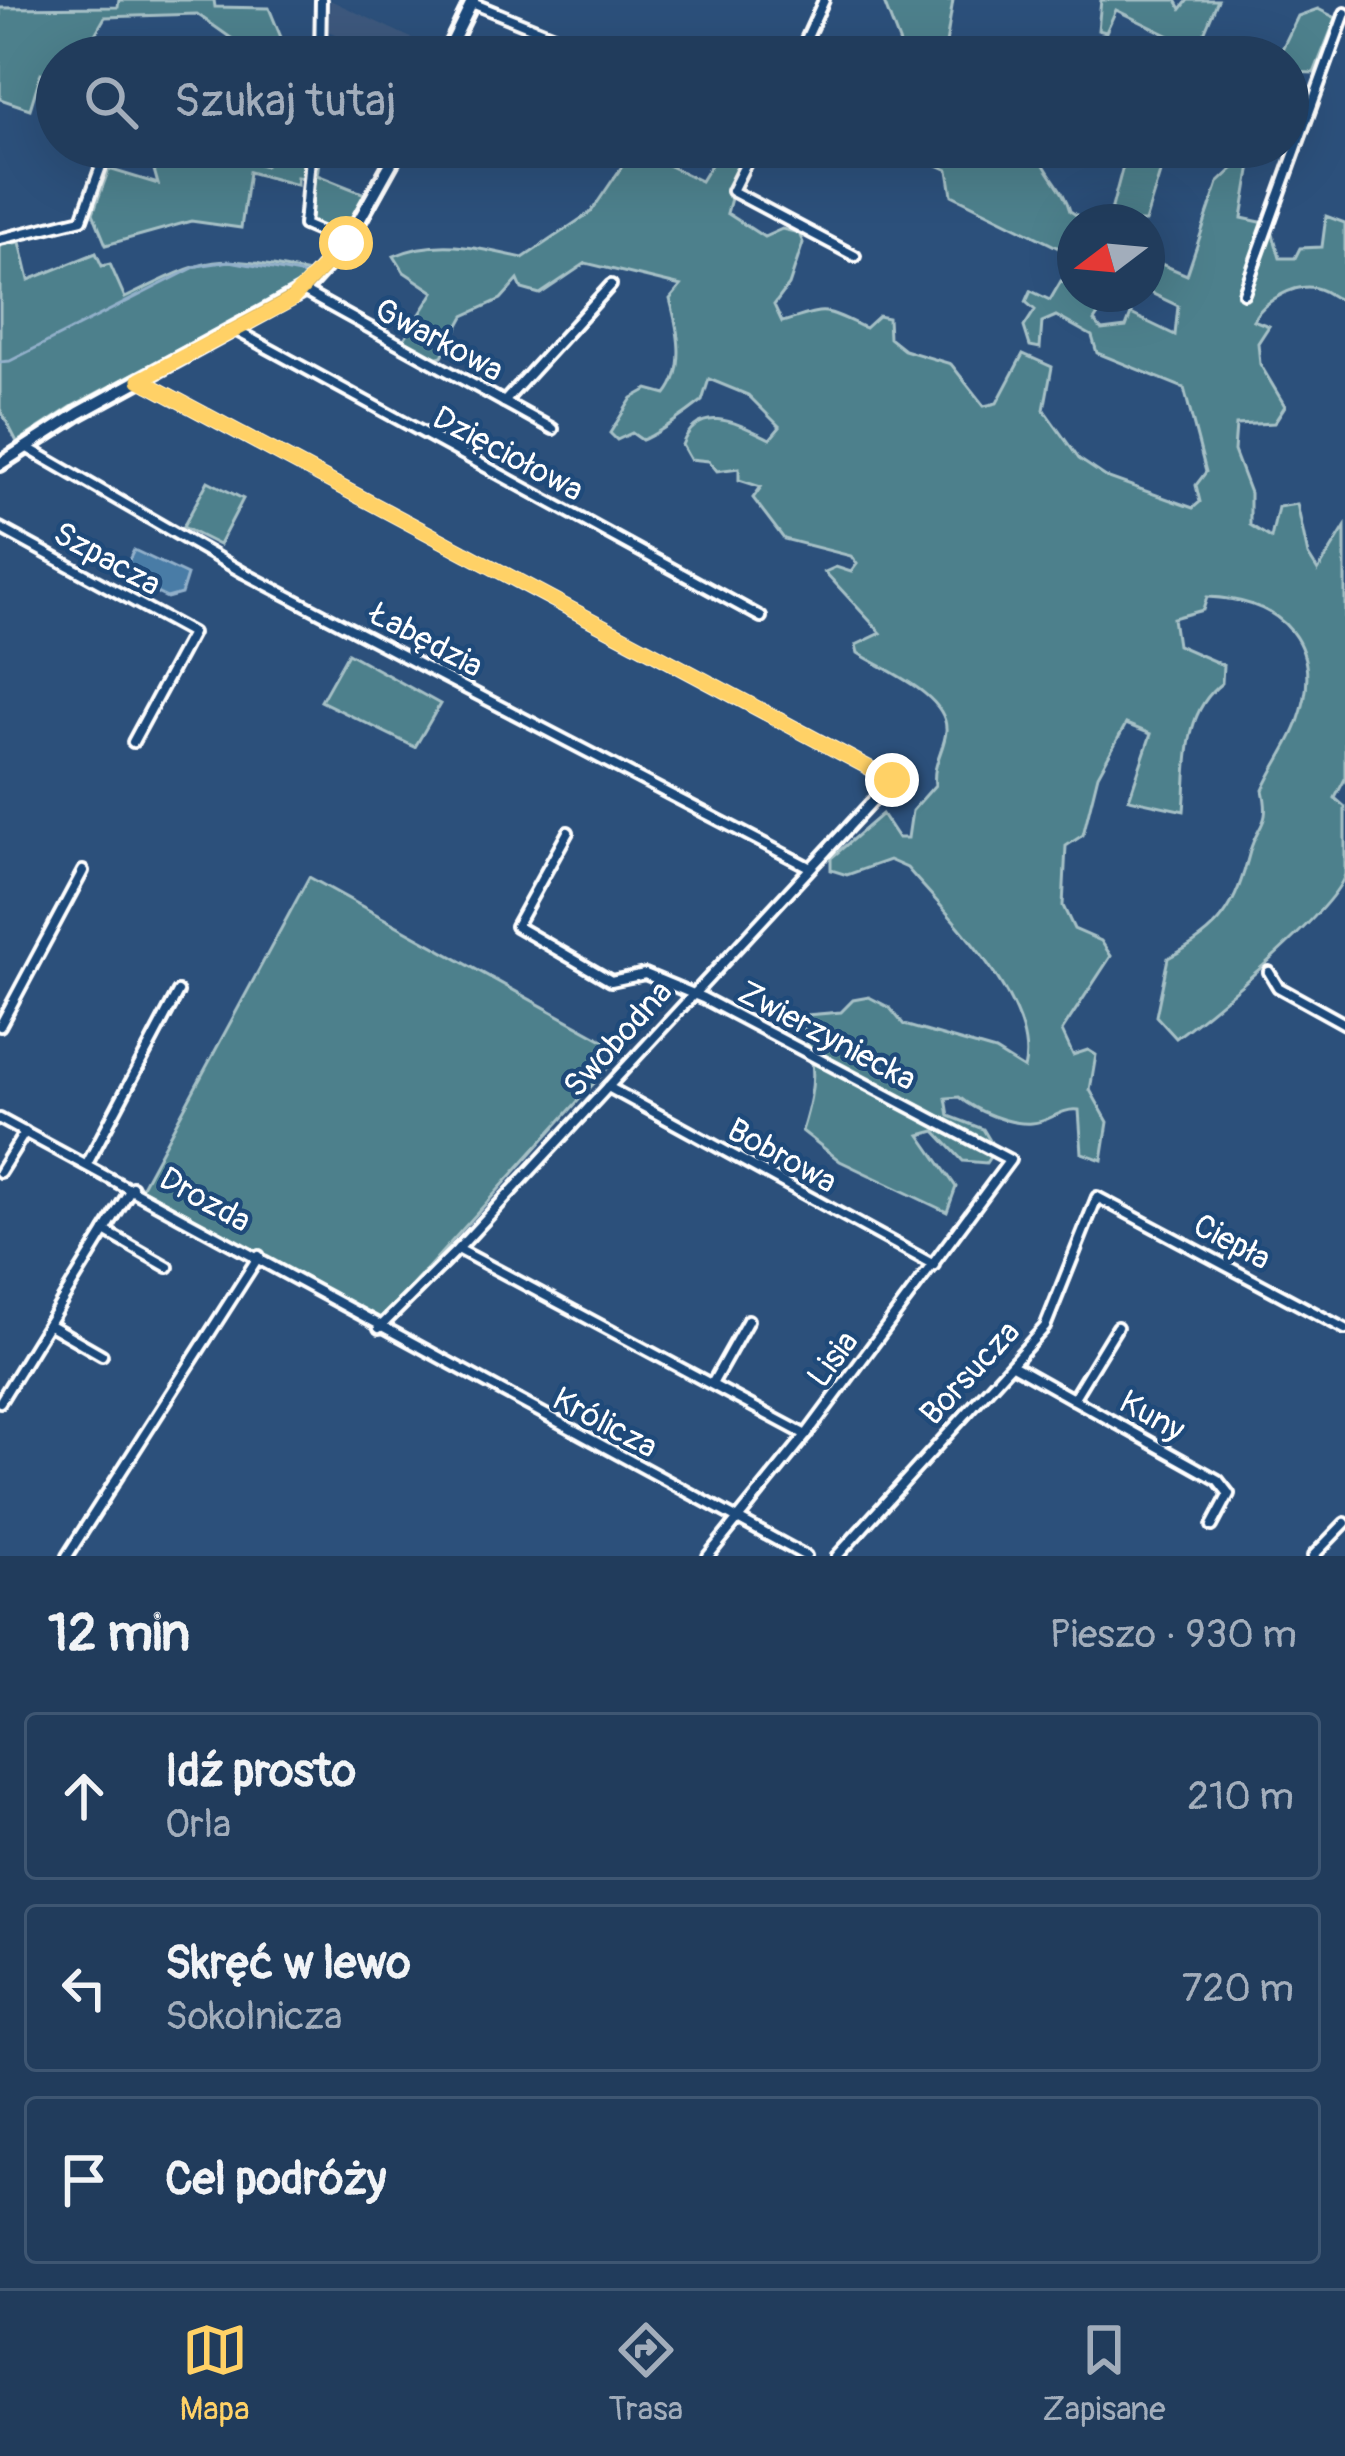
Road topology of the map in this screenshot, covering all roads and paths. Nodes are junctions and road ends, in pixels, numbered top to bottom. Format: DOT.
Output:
graph roads {
  1 [pos="321,0"];
  2 [pos="824,0"];
  3 [pos="473,1"];
  4 [pos="1345,13"];
  5 [pos="320,36"];
  6 [pos="456,36"];
  7 [pos="556,36"];
  8 [pos="808,36"];
  9 [pos="1309,113"];
  10 [pos="100,168"];
  11 [pos="309,168"];
  12 [pos="388,168"];
  13 [pos="744,168"];
  14 [pos="1289,168"];
  15 [pos="0,239"];
  16 [pos="346,244"];
  17 [pos="855,256"];
  18 [pos="611,285"];
  19 [pos="303,291"];
  20 [pos="1244,293"];
  21 [pos="235,330"];
  22 [pos="140,380"];
  23 [pos="504,402"];
  24 [pos="553,429"];
  25 [pos="26,447"];
  26 [pos="0,464"];
  27 [pos="0,528"];
  28 [pos="761,617"];
  29 [pos="134,742"];
  30 [pos="568,832"];
  31 [pos="809,867"];
  32 [pos="83,871"];
  33 [pos="1269,972"];
  34 [pos="178,992"];
  35 [pos="691,995"];
  36 [pos="1345,1024"];
  37 [pos="0,1026"];
  38 [pos="608,1088"];
  39 [pos="0,1119"];
  40 [pos="25,1132"];
  41 [pos="87,1163"];
  42 [pos="0,1172"];
  43 [pos="132,1187"];
  44 [pos="1097,1197"];
  45 [pos="965,1224"];
  46 [pos="105,1231"];
  47 [pos="458,1249"];
  48 [pos="259,1256"];
  49 [pos="934,1265"];
  50 [pos="168,1267"];
  51 [pos="748,1320"];
  52 [pos="48,1324"];
  53 [pos="1117,1328"];
  54 [pos="381,1329"];
  55 [pos="1345,1329"];
  56 [pos="102,1355"];
  57 [pos="1014,1366"];
  58 [pos="712,1384"];
  59 [pos="1073,1399"];
  60 [pos="0,1402"];
  61 [pos="806,1435"];
  62 [pos="737,1520"];
  63 [pos="1345,1523"];
  64 [pos="1212,1526"];
  65 [pos="68,1556"];
  66 [pos="708,1556"];
  67 [pos="806,1556"];
  68 [pos="837,1556"];
  69 [pos="1313,1556"];
  1 -- 5 [label="street"];
  2 -- 8 [label="street"];
  3 -- 6 [label="street"];
  3 -- 7 [label="street"];
  4 -- 9 [label="street"];
  10 -- 15 [label="street"];
  11 -- 16 [label="street"];
  12 -- 16 [label="street"];
  13 -- 17 [label="street"];
  14 -- 20 [label="street"];
  16 -- 19 [label="street"];
  18 -- 23 [label="street"];
  19 -- 21 [label="street"];
  19 -- 23 [label="street, Gwarkowa"];
  21 -- 22 [label="street"];
  21 -- 28 [label="street, Dzięciołowa"];
  22 -- 25 [label="street"];
  22 -- 31 [label="street, Swobodna"];
  23 -- 24 [label="street, Gwarkowa"];
  25 -- 26 [label="street"];
  25 -- 31 [label="street, Łabędzia"];
  27 -- 29 [label="street, Szpacza"];
  30 -- 35 [label="street, Zwierzyniecka"];
  31 -- 35 [label="street, Swobodna"];
  32 -- 37 [label="street"];
  33 -- 36 [label="street"];
  34 -- 41 [label="street"];
  35 -- 38 [label="street, Swobodna"];
  35 -- 45 [label="street, Zwierzyniecka"];
  38 -- 47 [label="street, Swobodna"];
  38 -- 49 [label="street, Bobrowa"];
  39 -- 40 [label="street, Drozda"];
  40 -- 41 [label="street, Drozda"];
  40 -- 42 [label="street"];
  41 -- 43 [label="street, Drozda"];
  43 -- 46 [label="street"];
  43 -- 48 [label="street, Drozda"];
  44 -- 55 [label="street, Ciepła"];
  44 -- 57 [label="street, Borsucza"];
  45 -- 49 [label="street, Lisia"];
  46 -- 50 [label="street"];
  46 -- 52 [label="street"];
  47 -- 54 [label="street, Swobodna"];
  47 -- 58 [label="street"];
  48 -- 54 [label="street, Drozda"];
  48 -- 65 [label="street"];
  49 -- 61 [label="street, Lisia"];
  51 -- 58 [label="street"];
  52 -- 56 [label="street"];
  52 -- 60 [label="street"];
  53 -- 59 [label="street"];
  54 -- 62 [label="street, Królicza"];
  57 -- 59 [label="street, Kuny"];
  57 -- 68 [label="street, Borsucza"];
  58 -- 61 [label="street"];
  59 -- 64 [label="street, Kuny"];
  61 -- 62 [label="street, Lisia"];
  62 -- 66 [label="street, Lisia"];
  62 -- 67 [label="street, Królicza"];
  63 -- 69 [label="street"];
}
